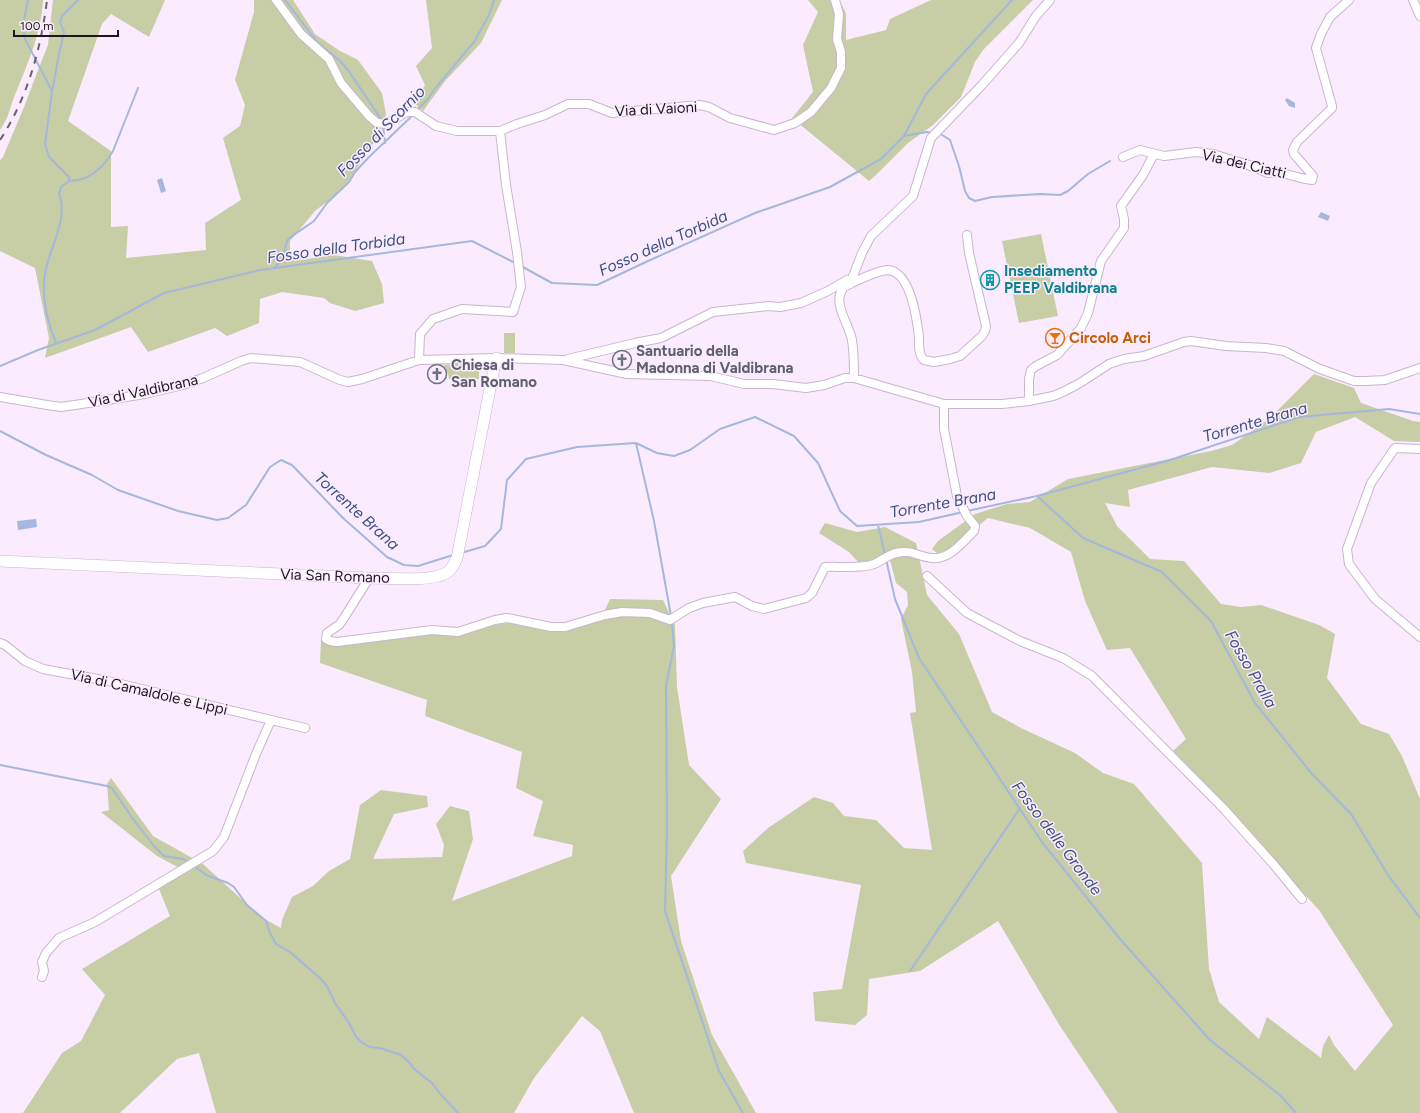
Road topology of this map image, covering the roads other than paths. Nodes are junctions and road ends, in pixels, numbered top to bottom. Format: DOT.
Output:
graph roads {
  1 [pos="276,0"];
  2 [pos="1050,0"];
  3 [pos="1349,0"];
  4 [pos="1413,0"];
  5 [pos="836,2"];
  6 [pos="1420,16"];
  7 [pos="500,131"];
  8 [pos="1154,154"];
  9 [pos="1123,157"];
  10 [pos="967,235"];
  11 [pos="851,281"];
  12 [pos="496,358"];
  13 [pos="419,360"];
  14 [pos="563,360"];
  15 [pos="1420,368"];
  16 [pos="854,378"];
  17 [pos="0,398"];
  18 [pos="1029,401"];
  19 [pos="944,404"];
  20 [pos="1420,449"];
  21 [pos="0,561"];
  22 [pos="927,576"];
  23 [pos="369,578"];
  24 [pos="1420,637"];
  25 [pos="0,643"];
  26 [pos="271,720"];
  27 [pos="305,728"];
  28 [pos="1302,899"];
  29 [pos="42,977"];
  1 -- 7 [label="street, Via di Vaioni"];
  2 -- 11 [label="street"];
  3 -- 8 [label="street, Via dei Ciatti"];
  4 -- 6 [label="street"];
  5 -- 7 [label="street, Via di Vaioni"];
  7 -- 13 [label="street"];
  8 -- 9 [label="street"];
  8 -- 18 [label="street"];
  10 -- 11 [label="street, Via di Valdibrana"];
  11 -- 14 [label="street, Via di Valdibrana"];
  11 -- 16 [label="street"];
  12 -- 13 [label="street, Via di Valdibrana"];
  12 -- 14 [label="street, Via di Valdibrana"];
  12 -- 23 [label="street, Via San Romano"];
  13 -- 17 [label="street, Via di Valdibrana"];
  14 -- 16 [label="street, Via di Valdibrana"];
  15 -- 18 [label="street, Via di Valdibrana"];
  16 -- 19 [label="street, Via di Valdibrana"];
  18 -- 19 [label="street, Via di Valdibrana"];
  19 -- 23 [label="street"];
  20 -- 24 [label="street"];
  21 -- 23 [label="street, Via San Romano"];
  22 -- 28 [label="street"];
  25 -- 26 [label="street, Via di Camaldole e Lippi"];
  26 -- 27 [label="street, Via di Camaldole e Lippi"];
  26 -- 29 [label="street"];
}
